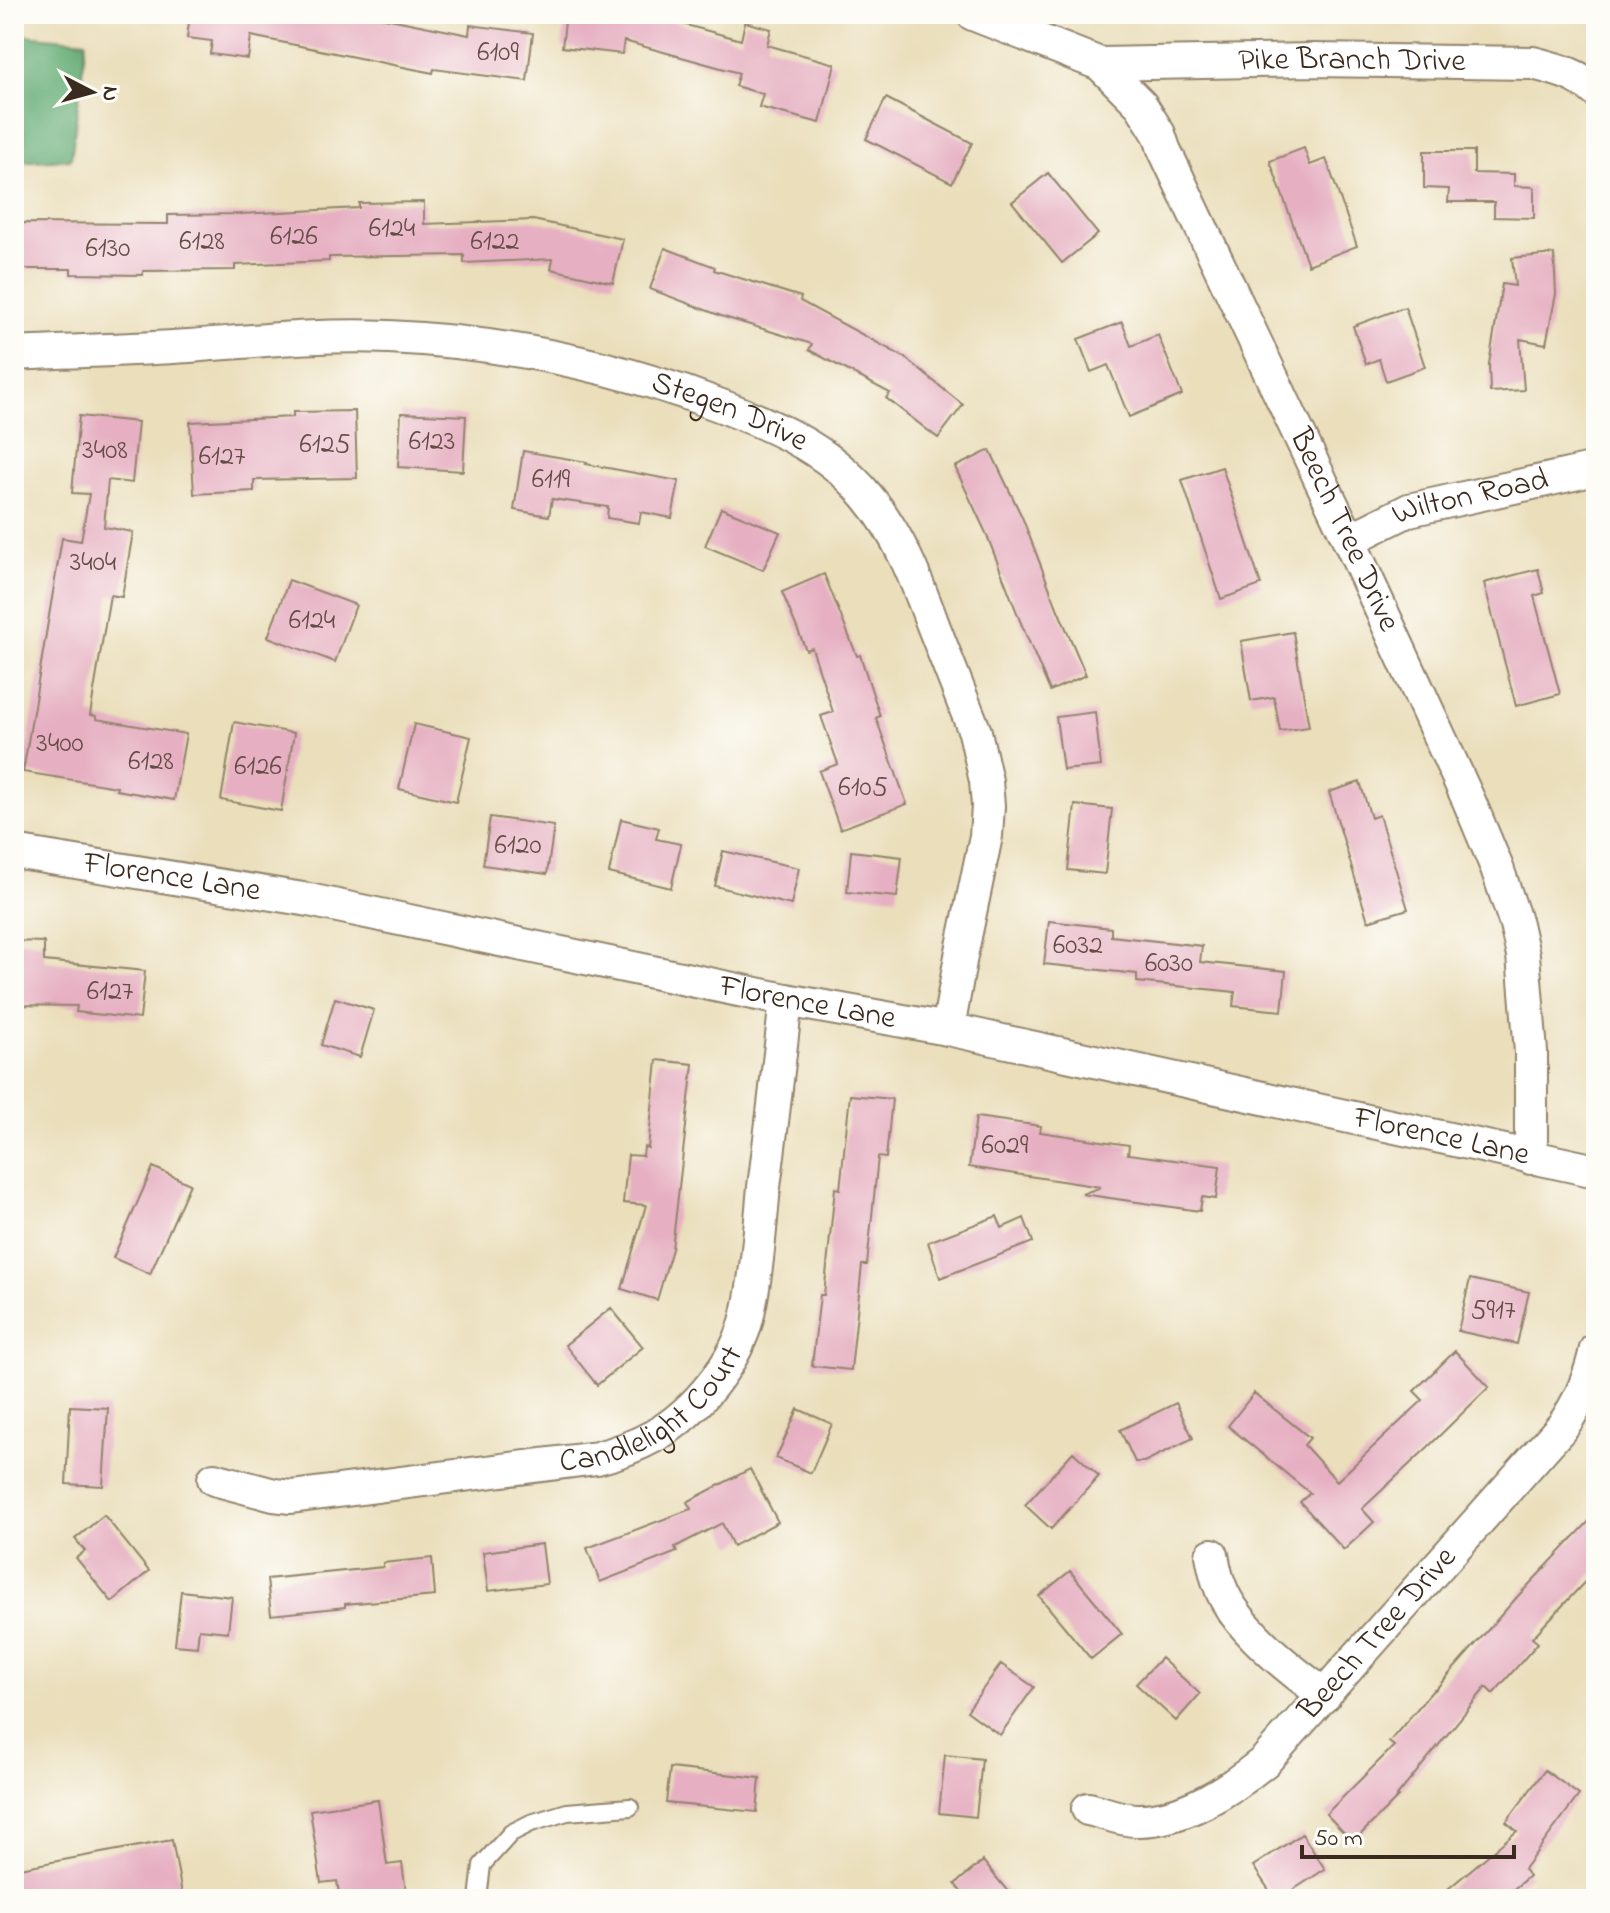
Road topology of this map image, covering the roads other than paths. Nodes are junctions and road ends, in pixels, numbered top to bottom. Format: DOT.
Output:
graph roads {
  1 [pos="973,14"];
  2 [pos="1100,64"];
  3 [pos="1596,91"];
  4 [pos="14,354"];
  5 [pos="1596,469"];
  6 [pos="1349,540"];
  7 [pos="14,852"];
  8 [pos="786,1000"];
  9 [pos="948,1029"];
  10 [pos="1531,1158"];
  11 [pos="1596,1171"];
  12 [pos="1596,1349"];
  13 [pos="214,1479"];
  14 [pos="1212,1555"];
  15 [pos="1325,1695"];
  16 [pos="630,1807"];
  17 [pos="1088,1809"];
  18 [pos="478,1899"];
  1 -- 2 [label="street, Beech Tree Drive"];
  2 -- 3 [label="street, Pike Branch Drive"];
  2 -- 6 [label="street, Beech Tree Drive"];
  4 -- 9 [label="street, Stegen Drive"];
  5 -- 6 [label="street, Wilton Road"];
  6 -- 10 [label="street, Beech Tree Drive"];
  7 -- 8 [label="street, Florence Lane"];
  8 -- 9 [label="street, Florence Lane"];
  8 -- 13 [label="street, Candlelight Court"];
  9 -- 10 [label="street, Florence Lane"];
  10 -- 11 [label="street, Florence Lane"];
  12 -- 15 [label="street, Beech Tree Drive"];
  14 -- 15 [label="street"];
  15 -- 17 [label="street, Beech Tree Drive"];
  16 -- 18 [label="lane"];
}
